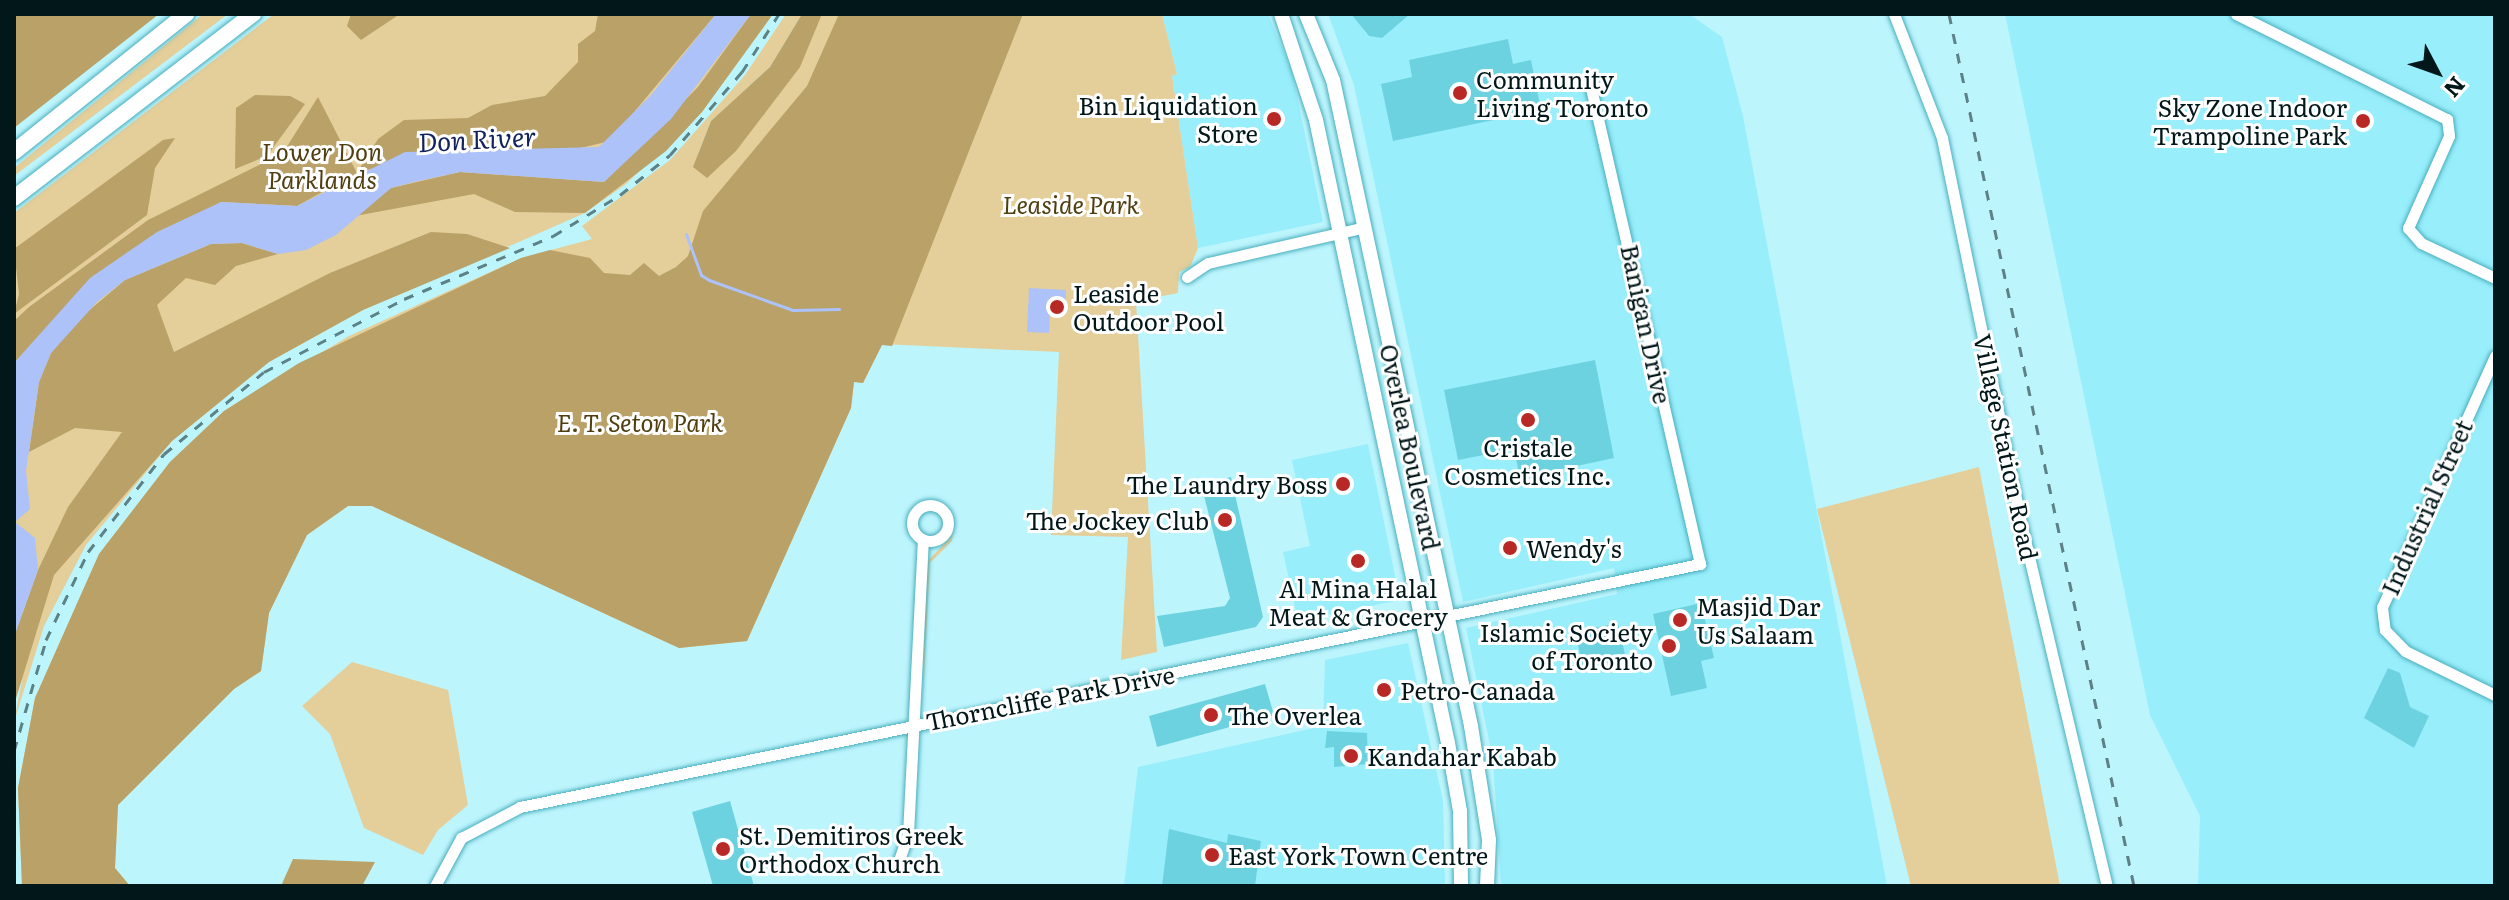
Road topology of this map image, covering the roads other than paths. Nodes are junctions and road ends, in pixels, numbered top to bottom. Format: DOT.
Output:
graph roads {
  1 [pos="186,14"];
  2 [pos="253,14"];
  3 [pos="1281,14"];
  4 [pos="1306,14"];
  5 [pos="1894,14"];
  6 [pos="2236,14"];
  7 [pos="1590,85"];
  8 [pos="14,152"];
  9 [pos="14,198"];
  10 [pos="1365,227"];
  11 [pos="1339,232"];
  12 [pos="1187,277"];
  13 [pos="2495,278"];
  14 [pos="2495,356"];
  15 [pos="923,539"];
  16 [pos="1700,564"];
  17 [pos="1446,616"];
  18 [pos="1421,620"];
  19 [pos="2495,695"];
  20 [pos="910,725"];
  21 [pos="898,863"];
  22 [pos="435,886"];
  23 [pos="1461,886"];
  24 [pos="1487,886"];
  25 [pos="2107,886"];
  1 -- 8 [label="highway"];
  2 -- 9 [label="highway"];
  3 -- 11 [label="main road, Overlea Boulevard"];
  4 -- 10 [label="main road, Overlea Boulevard"];
  5 -- 25 [label="street, Village Station Road"];
  6 -- 13 [label="street"];
  7 -- 16 [label="street, Banigan Drive"];
  10 -- 11 [label="street"];
  10 -- 17 [label="main road, Overlea Boulevard"];
  11 -- 12 [label="street"];
  11 -- 18 [label="main road, Overlea Boulevard"];
  14 -- 19 [label="street, Industrial Street"];
  15 -- 20 [label="street"];
  16 -- 17 [label="street, Thorncliffe Park Drive"];
  17 -- 18 [label="street, Thorncliffe Park Drive"];
  17 -- 24 [label="main road, Overlea Boulevard"];
  18 -- 20 [label="street, Thorncliffe Park Drive"];
  18 -- 23 [label="main road, Overlea Boulevard"];
  20 -- 21 [label="street"];
  20 -- 22 [label="street, Thorncliffe Park Drive"];
}
